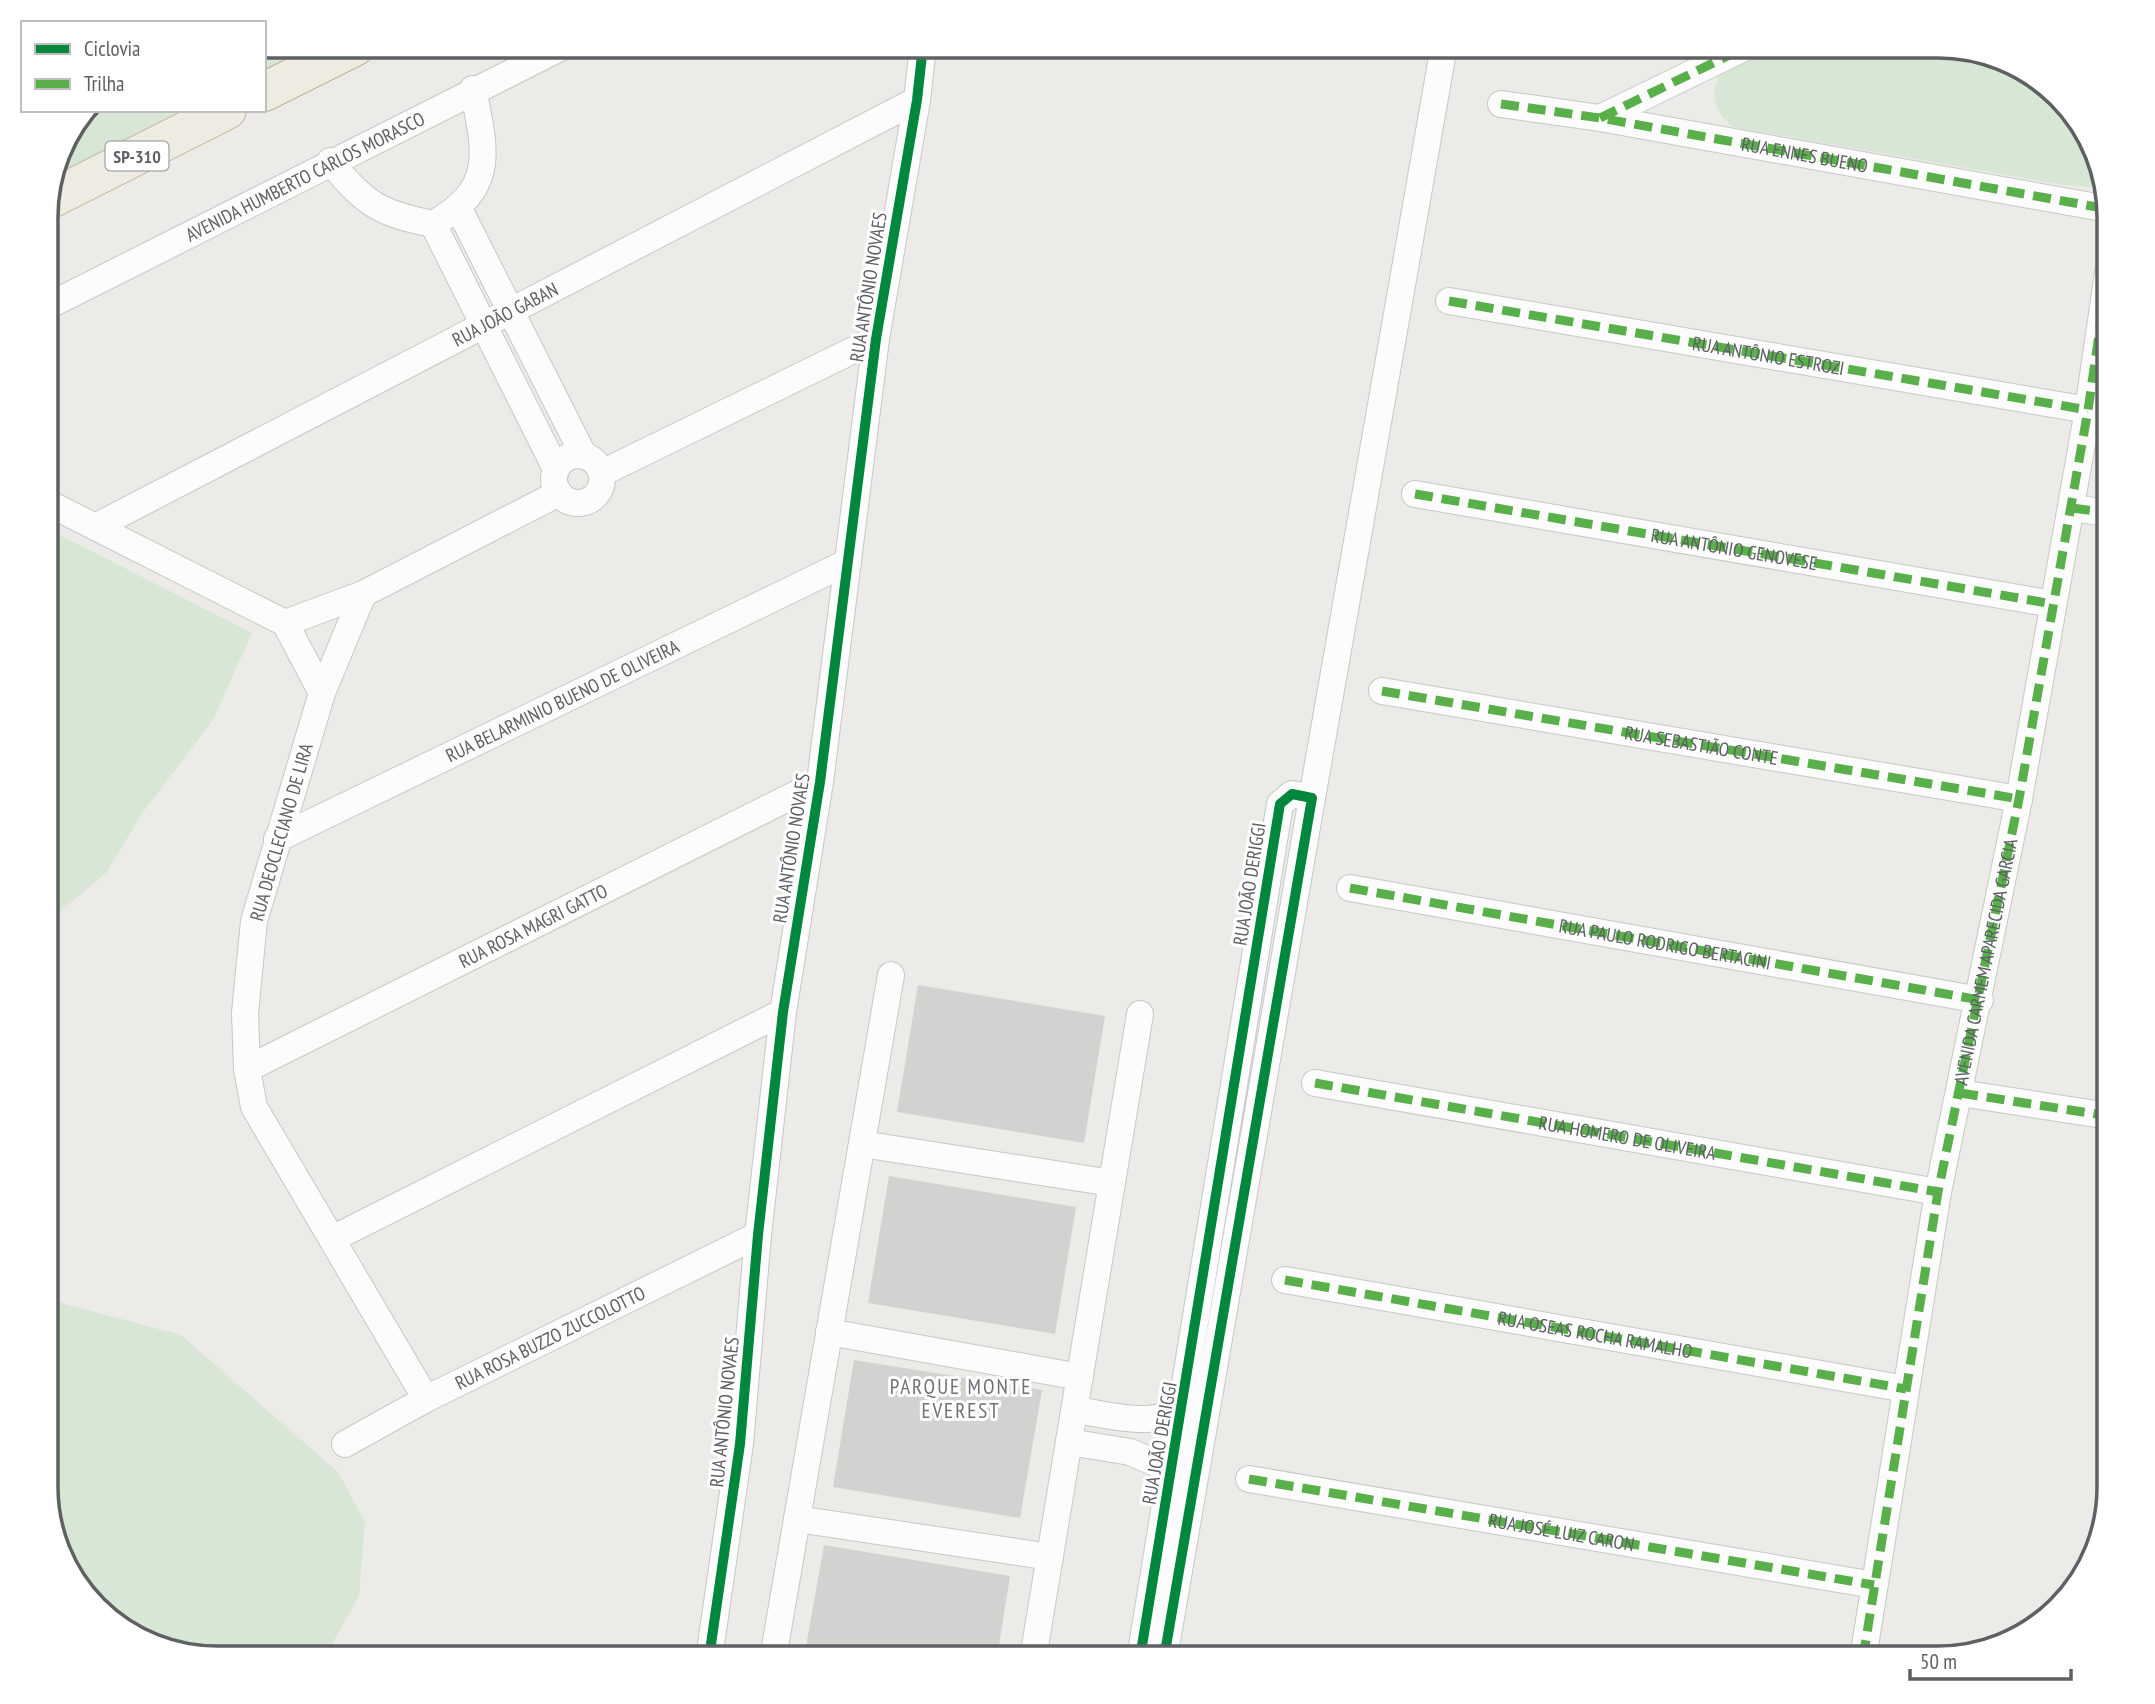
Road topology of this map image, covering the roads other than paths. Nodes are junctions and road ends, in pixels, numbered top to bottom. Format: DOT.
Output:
graph roads {
  1 [pos="332,58"];
  2 [pos="539,58"];
  3 [pos="922,58"];
  4 [pos="1442,58"];
  5 [pos="1723,58"];
  6 [pos="473,89"];
  7 [pos="266,91"];
  8 [pos="917,100"];
  9 [pos="1502,104"];
  10 [pos="223,112"];
  11 [pos="1600,118"];
  12 [pos="330,162"];
  13 [pos="59,195"];
  14 [pos="2097,207"];
  15 [pos="460,209"];
  16 [pos="433,224"];
  17 [pos="58,301"];
  18 [pos="1449,301"];
  19 [pos="510,311"];
  20 [pos="481,325"];
  21 [pos="876,339"];
  22 [pos="2097,348"];
  23 [pos="2088,410"];
  24 [pos="593,464"];
  25 [pos="558,481"];
  26 [pos="1415,494"];
  27 [pos="58,508"];
  28 [pos="2072,508"];
  29 [pos="2097,511"];
  30 [pos="95,527"];
  31 [pos="848,562"];
  32 [pos="363,594"];
  33 [pos="2053,604"];
  34 [pos="285,623"];
  35 [pos="1382,691"];
  36 [pos="322,693"];
  37 [pos="820,782"];
  38 [pos="2019,799"];
  39 [pos="277,839"];
  40 [pos="1350,888"];
  41 [pos="891,975"];
  42 [pos="1980,1000"];
  43 [pos="783,1012"];
  44 [pos="1140,1014"];
  45 [pos="247,1069"];
  46 [pos="1315,1083"];
  47 [pos="1960,1093"];
  48 [pos="2097,1114"];
  49 [pos="862,1144"];
  50 [pos="1112,1183"];
  51 [pos="1938,1192"];
  52 [pos="758,1235"];
  53 [pos="332,1238"];
  54 [pos="1285,1280"];
  55 [pos="829,1332"];
  56 [pos="1080,1377"];
  57 [pos="1906,1389"];
  58 [pos="426,1399"];
  59 [pos="1075,1410"];
  60 [pos="1194,1413"];
  61 [pos="1069,1442"];
  62 [pos="345,1444"];
  63 [pos="1183,1475"];
  64 [pos="1249,1479"];
  65 [pos="797,1519"];
  66 [pos="1050,1557"];
  67 [pos="1874,1586"];
  68 [pos="711,1646"];
  69 [pos="775,1646"];
  70 [pos="1035,1646"];
  71 [pos="1143,1646"];
  72 [pos="1165,1646"];
  73 [pos="1865,1646"];
  1 -- 7 [label="highway"];
  2 -- 6 [label="street, AVENIDA HUMBERTO CARLOS MORASCO"];
  3 -- 8 [label="street, RUA ANTÔNIO NOVAES"];
  4 -- 60 [label="street, RUA JOÃO DERIGGI"];
  5 -- 11 [label="street"];
  6 -- 12 [label="street, AVENIDA HUMBERTO CARLOS MORASCO"];
  6 -- 15 [label="street"];
  8 -- 19 [label="street, RUA JOÃO GABAN"];
  8 -- 21 [label="street, RUA ANTÔNIO NOVAES"];
  9 -- 11 [label="street, RUA ENNES BUENO"];
  10 -- 13 [label="highway, SP-310"];
  11 -- 14 [label="street, RUA ENNES BUENO"];
  12 -- 16 [label="street"];
  12 -- 17 [label="street, AVENIDA HUMBERTO CARLOS MORASCO"];
  15 -- 16 [label="street"];
  15 -- 19 [label="street"];
  16 -- 20 [label="street"];
  18 -- 23 [label="street, RUA ANTÔNIO ESTROZI"];
  19 -- 20 [label="street, RUA JOÃO GABAN"];
  19 -- 24 [label="street"];
  20 -- 25 [label="street"];
  20 -- 30 [label="street, RUA JOÃO GABAN"];
  21 -- 24 [label="street"];
  21 -- 31 [label="street, RUA ANTÔNIO NOVAES"];
  22 -- 23 [label="street, AVENIDA CARMEM APARECIDA GARCIA"];
  23 -- 28 [label="street, AVENIDA CARMEM APARECIDA GARCIA"];
  24 -- 25 [label="street"];
  24 -- 25 [label="street"];
  25 -- 32 [label="street"];
  26 -- 33 [label="street, RUA ANTÔNIO GENOVESE"];
  27 -- 30 [label="street"];
  28 -- 29 [label="street"];
  28 -- 33 [label="street, AVENIDA CARMEM APARECIDA GARCIA"];
  30 -- 34 [label="street"];
  31 -- 37 [label="street, RUA ANTÔNIO NOVAES"];
  31 -- 39 [label="street, RUA BELARMINIO BUENO DE OLIVEIRA"];
  32 -- 34 [label="street"];
  32 -- 36 [label="street, RUA DEOCLECIANO DE LIRA"];
  33 -- 38 [label="street, AVENIDA CARMEM APARECIDA GARCIA"];
  34 -- 36 [label="street"];
  35 -- 38 [label="street, RUA SEBASTIÃO CONTE"];
  36 -- 39 [label="street, RUA DEOCLECIANO DE LIRA"];
  37 -- 43 [label="street, RUA ANTÔNIO NOVAES"];
  37 -- 45 [label="street, RUA ROSA MAGRI GATTO"];
  38 -- 42 [label="street, AVENIDA CARMEM APARECIDA GARCIA"];
  39 -- 45 [label="street, RUA DEOCLECIANO DE LIRA"];
  40 -- 42 [label="street, RUA PAULO RODRIGO BERTACINI"];
  41 -- 49 [label="street"];
  42 -- 47 [label="street, AVENIDA CARMEM APARECIDA GARCIA"];
  43 -- 52 [label="street, RUA ANTÔNIO NOVAES"];
  43 -- 53 [label="street"];
  44 -- 50 [label="street"];
  45 -- 53 [label="street, RUA DEOCLECIANO DE LIRA"];
  46 -- 51 [label="street, RUA HOMERO DE OLIVEIRA"];
  47 -- 48 [label="street"];
  47 -- 51 [label="street, AVENIDA CARMEM APARECIDA GARCIA"];
  49 -- 50 [label="street"];
  49 -- 55 [label="street"];
  50 -- 56 [label="street"];
  51 -- 57 [label="street, AVENIDA CARMEM APARECIDA GARCIA"];
  52 -- 58 [label="street, RUA ROSA BUZZO ZUCCOLOTTO"];
  52 -- 68 [label="street, RUA ANTÔNIO NOVAES"];
  53 -- 58 [label="street, RUA DEOCLECIANO DE LIRA"];
  54 -- 57 [label="street, RUA OSEAS ROCHA RAMALHO"];
  55 -- 56 [label="street"];
  55 -- 65 [label="street"];
  56 -- 59 [label="street"];
  57 -- 67 [label="street, AVENIDA CARMEM APARECIDA GARCIA"];
  58 -- 62 [label="street, RUA ROSA BUZZO ZUCCOLOTTO"];
  59 -- 60 [label="street"];
  59 -- 61 [label="street"];
  60 -- 63 [label="street, RUA JOÃO DERIGGI"];
  61 -- 63 [label="street"];
  61 -- 66 [label="street"];
  63 -- 71 [label="street, RUA JOÃO DERIGGI"];
  63 -- 72 [label="street, RUA JOÃO DERIGGI"];
  64 -- 67 [label="street, RUA JOSÉ LUIZ CARON"];
  65 -- 66 [label="street"];
  65 -- 69 [label="street"];
  66 -- 70 [label="street"];
  67 -- 73 [label="street, AVENIDA CARMEM APARECIDA GARCIA"];
}
